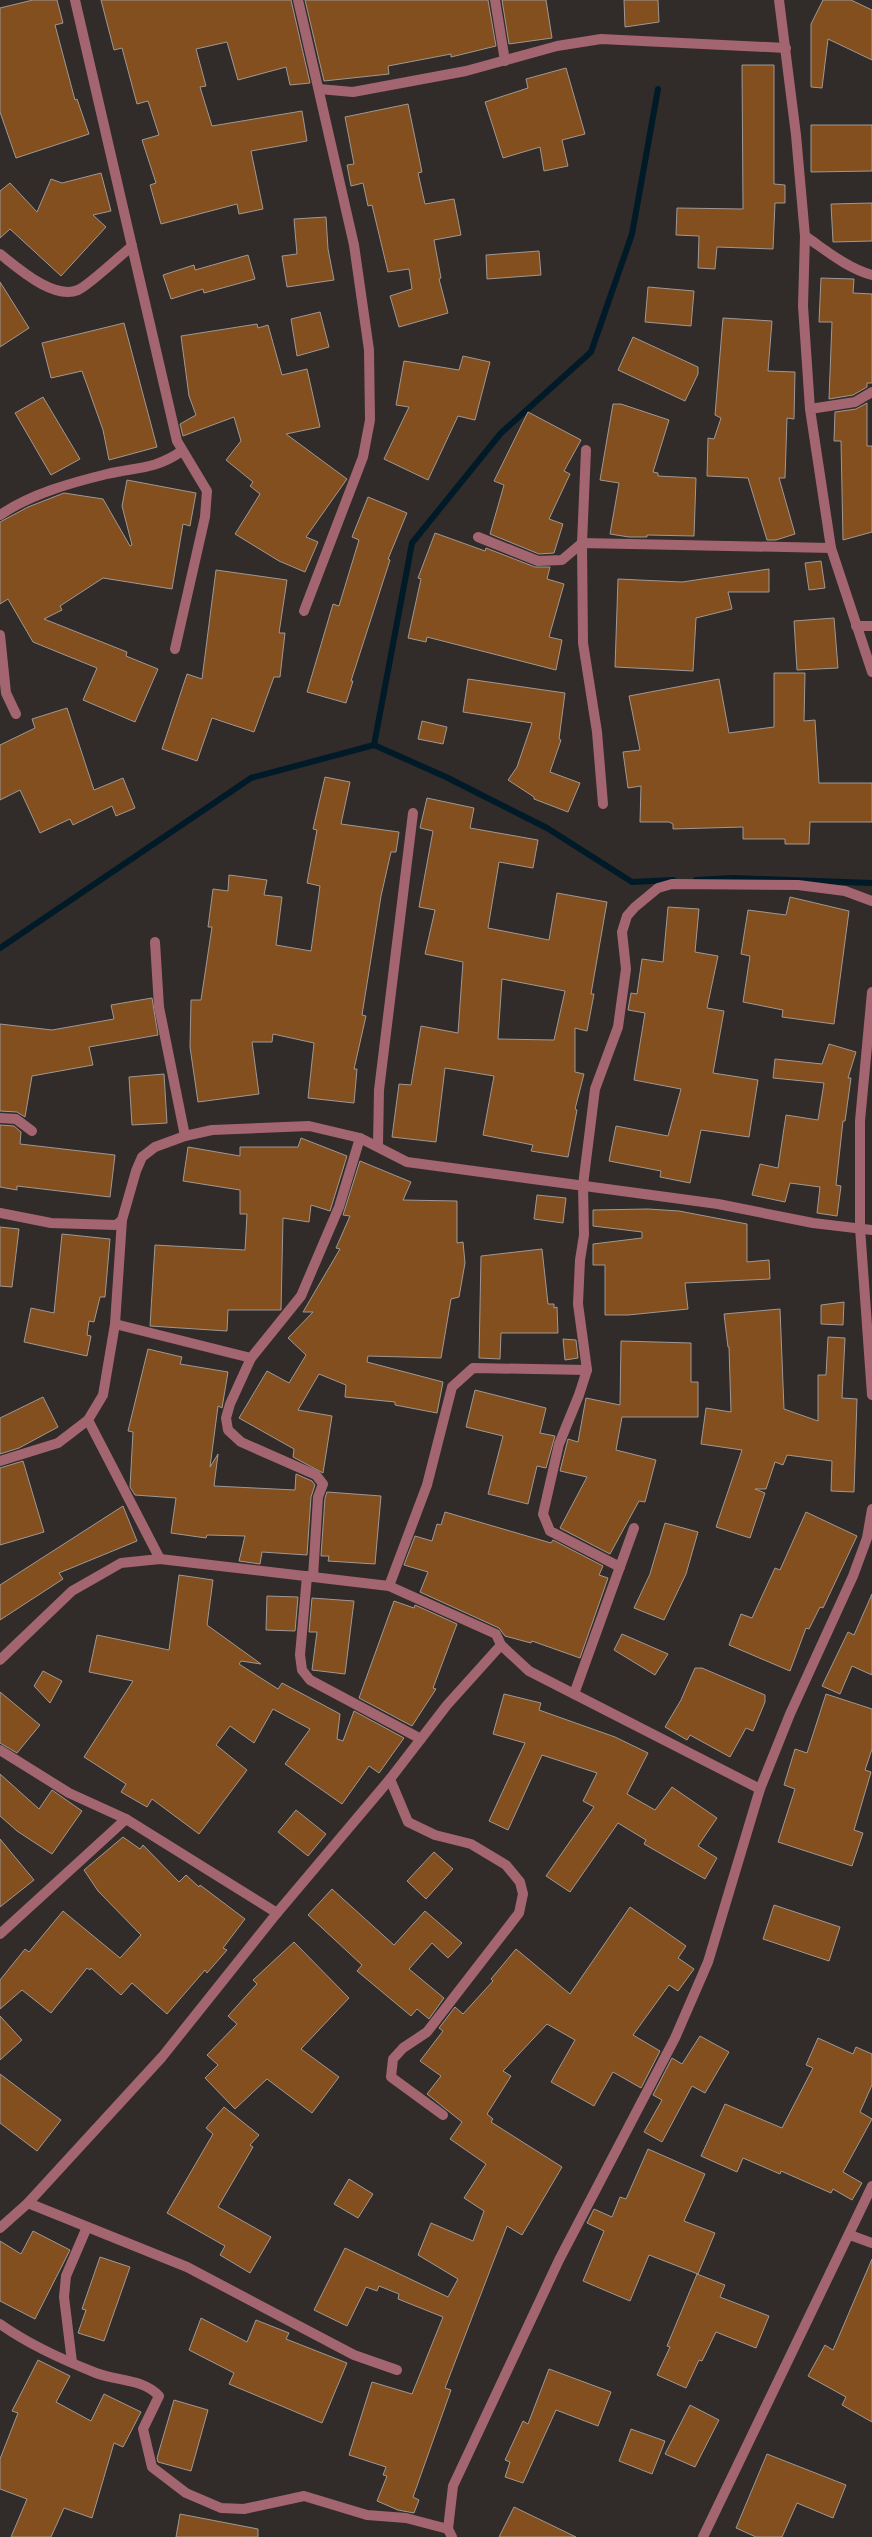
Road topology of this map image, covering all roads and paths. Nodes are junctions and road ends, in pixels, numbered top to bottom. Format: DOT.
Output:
graph roads {
  1 [pos="74,0"];
  2 [pos="298,0"];
  3 [pos="495,0"];
  4 [pos="779,0"];
  5 [pos="786,48"];
  6 [pos="505,61"];
  7 [pos="319,90"];
  8 [pos="805,236"];
  9 [pos="132,246"];
  10 [pos="0,254"];
  11 [pos="872,276"];
  12 [pos="872,392"];
  13 [pos="810,410"];
  14 [pos="586,450"];
  15 [pos="182,451"];
  16 [pos="0,515"];
  17 [pos="478,537"];
  18 [pos="582,543"];
  19 [pos="832,548"];
  20 [pos="304,611"];
  21 [pos="856,626"];
  22 [pos="872,626"];
  23 [pos="0,634"];
  24 [pos="175,649"];
  25 [pos="872,672"];
  26 [pos="16,714"];
  27 [pos="603,804"];
  28 [pos="412,813"];
  29 [pos="872,901"];
  30 [pos="155,942"];
  31 [pos="872,992"];
  32 [pos="870,1009"];
  33 [pos="0,1118"];
  34 [pos="32,1131"];
  35 [pos="185,1136"];
  36 [pos="360,1138"];
  37 [pos="378,1145"];
  38 [pos="583,1185"];
  39 [pos="0,1213"];
  40 [pos="122,1220"];
  41 [pos="860,1228"];
  42 [pos="872,1230"];
  43 [pos="115,1324"];
  44 [pos="251,1358"];
  45 [pos="587,1370"];
  46 [pos="872,1395"];
  47 [pos="88,1420"];
  48 [pos="0,1461"];
  49 [pos="872,1510"];
  50 [pos="634,1528"];
  51 [pos="870,1539"];
  52 [pos="160,1559"];
  53 [pos="620,1567"];
  54 [pos="310,1576"];
  55 [pos="389,1586"];
  56 [pos="501,1645"];
  57 [pos="0,1660"];
  58 [pos="574,1694"];
  59 [pos="421,1739"];
  60 [pos="0,1750"];
  61 [pos="390,1779"];
  62 [pos="760,1789"];
  63 [pos="126,1819"];
  64 [pos="277,1913"];
  65 [pos="0,1934"];
  66 [pos="444,2115"];
  67 [pos="872,2186"];
  68 [pos="28,2203"];
  69 [pos="87,2227"];
  70 [pos="0,2228"];
  71 [pos="850,2235"];
  72 [pos="872,2243"];
  73 [pos="0,2324"];
  74 [pos="72,2362"];
  75 [pos="397,2370"];
  76 [pos="450,2533"];
  77 [pos="703,2537"];
  1 -- 9 [label="street"];
  2 -- 7 [label="street"];
  3 -- 6 [label="street"];
  4 -- 5 [label="street"];
  5 -- 6 [label="street"];
  5 -- 8 [label="street"];
  6 -- 7 [label="street"];
  7 -- 20 [label="street"];
  8 -- 11 [label="street"];
  8 -- 13 [label="street"];
  9 -- 10 [label="street"];
  9 -- 15 [label="street"];
  12 -- 13 [label="street"];
  13 -- 19 [label="street"];
  14 -- 18 [label="street"];
  15 -- 16 [label="street"];
  15 -- 24 [label="street"];
  17 -- 18 [label="street"];
  18 -- 19 [label="street"];
  18 -- 27 [label="street"];
  19 -- 21 [label="street"];
  21 -- 22 [label="street"];
  21 -- 25 [label="street"];
  23 -- 26 [label="street"];
  28 -- 37 [label="street"];
  29 -- 38 [label="street"];
  30 -- 35 [label="street"];
  31 -- 32 [label="street"];
  32 -- 41 [label="street"];
  33 -- 34 [label="street"];
  35 -- 36 [label="street"];
  35 -- 40 [label="street"];
  36 -- 37 [label="street"];
  36 -- 44 [label="street"];
  37 -- 38 [label="street"];
  38 -- 41 [label="street"];
  38 -- 45 [label="street"];
  39 -- 40 [label="street"];
  40 -- 43 [label="street"];
  41 -- 42 [label="street"];
  41 -- 46 [label="street"];
  43 -- 44 [label="street"];
  43 -- 47 [label="street"];
  44 -- 54 [label="street"];
  45 -- 53 [label="street"];
  45 -- 55 [label="street"];
  47 -- 48 [label="street"];
  47 -- 52 [label="street"];
  49 -- 51 [label="street"];
  50 -- 53 [label="street"];
  51 -- 62 [label="street"];
  52 -- 54 [label="street"];
  52 -- 57 [label="street"];
  53 -- 58 [label="street"];
  54 -- 55 [label="street"];
  54 -- 59 [label="street"];
  55 -- 56 [label="street"];
  56 -- 58 [label="street"];
  56 -- 59 [label="street"];
  58 -- 62 [label="street"];
  59 -- 61 [label="street"];
  60 -- 63 [label="street"];
  61 -- 64 [label="street"];
  61 -- 66 [label="street"];
  62 -- 76 [label="street"];
  63 -- 64 [label="street"];
  63 -- 65 [label="street"];
  64 -- 68 [label="street"];
  67 -- 71 [label="street"];
  68 -- 69 [label="street"];
  68 -- 70 [label="street"];
  69 -- 74 [label="street"];
  69 -- 75 [label="street"];
  71 -- 72 [label="street"];
  71 -- 77 [label="street"];
  73 -- 74 [label="street"];
  74 -- 76 [label="street"];
}
